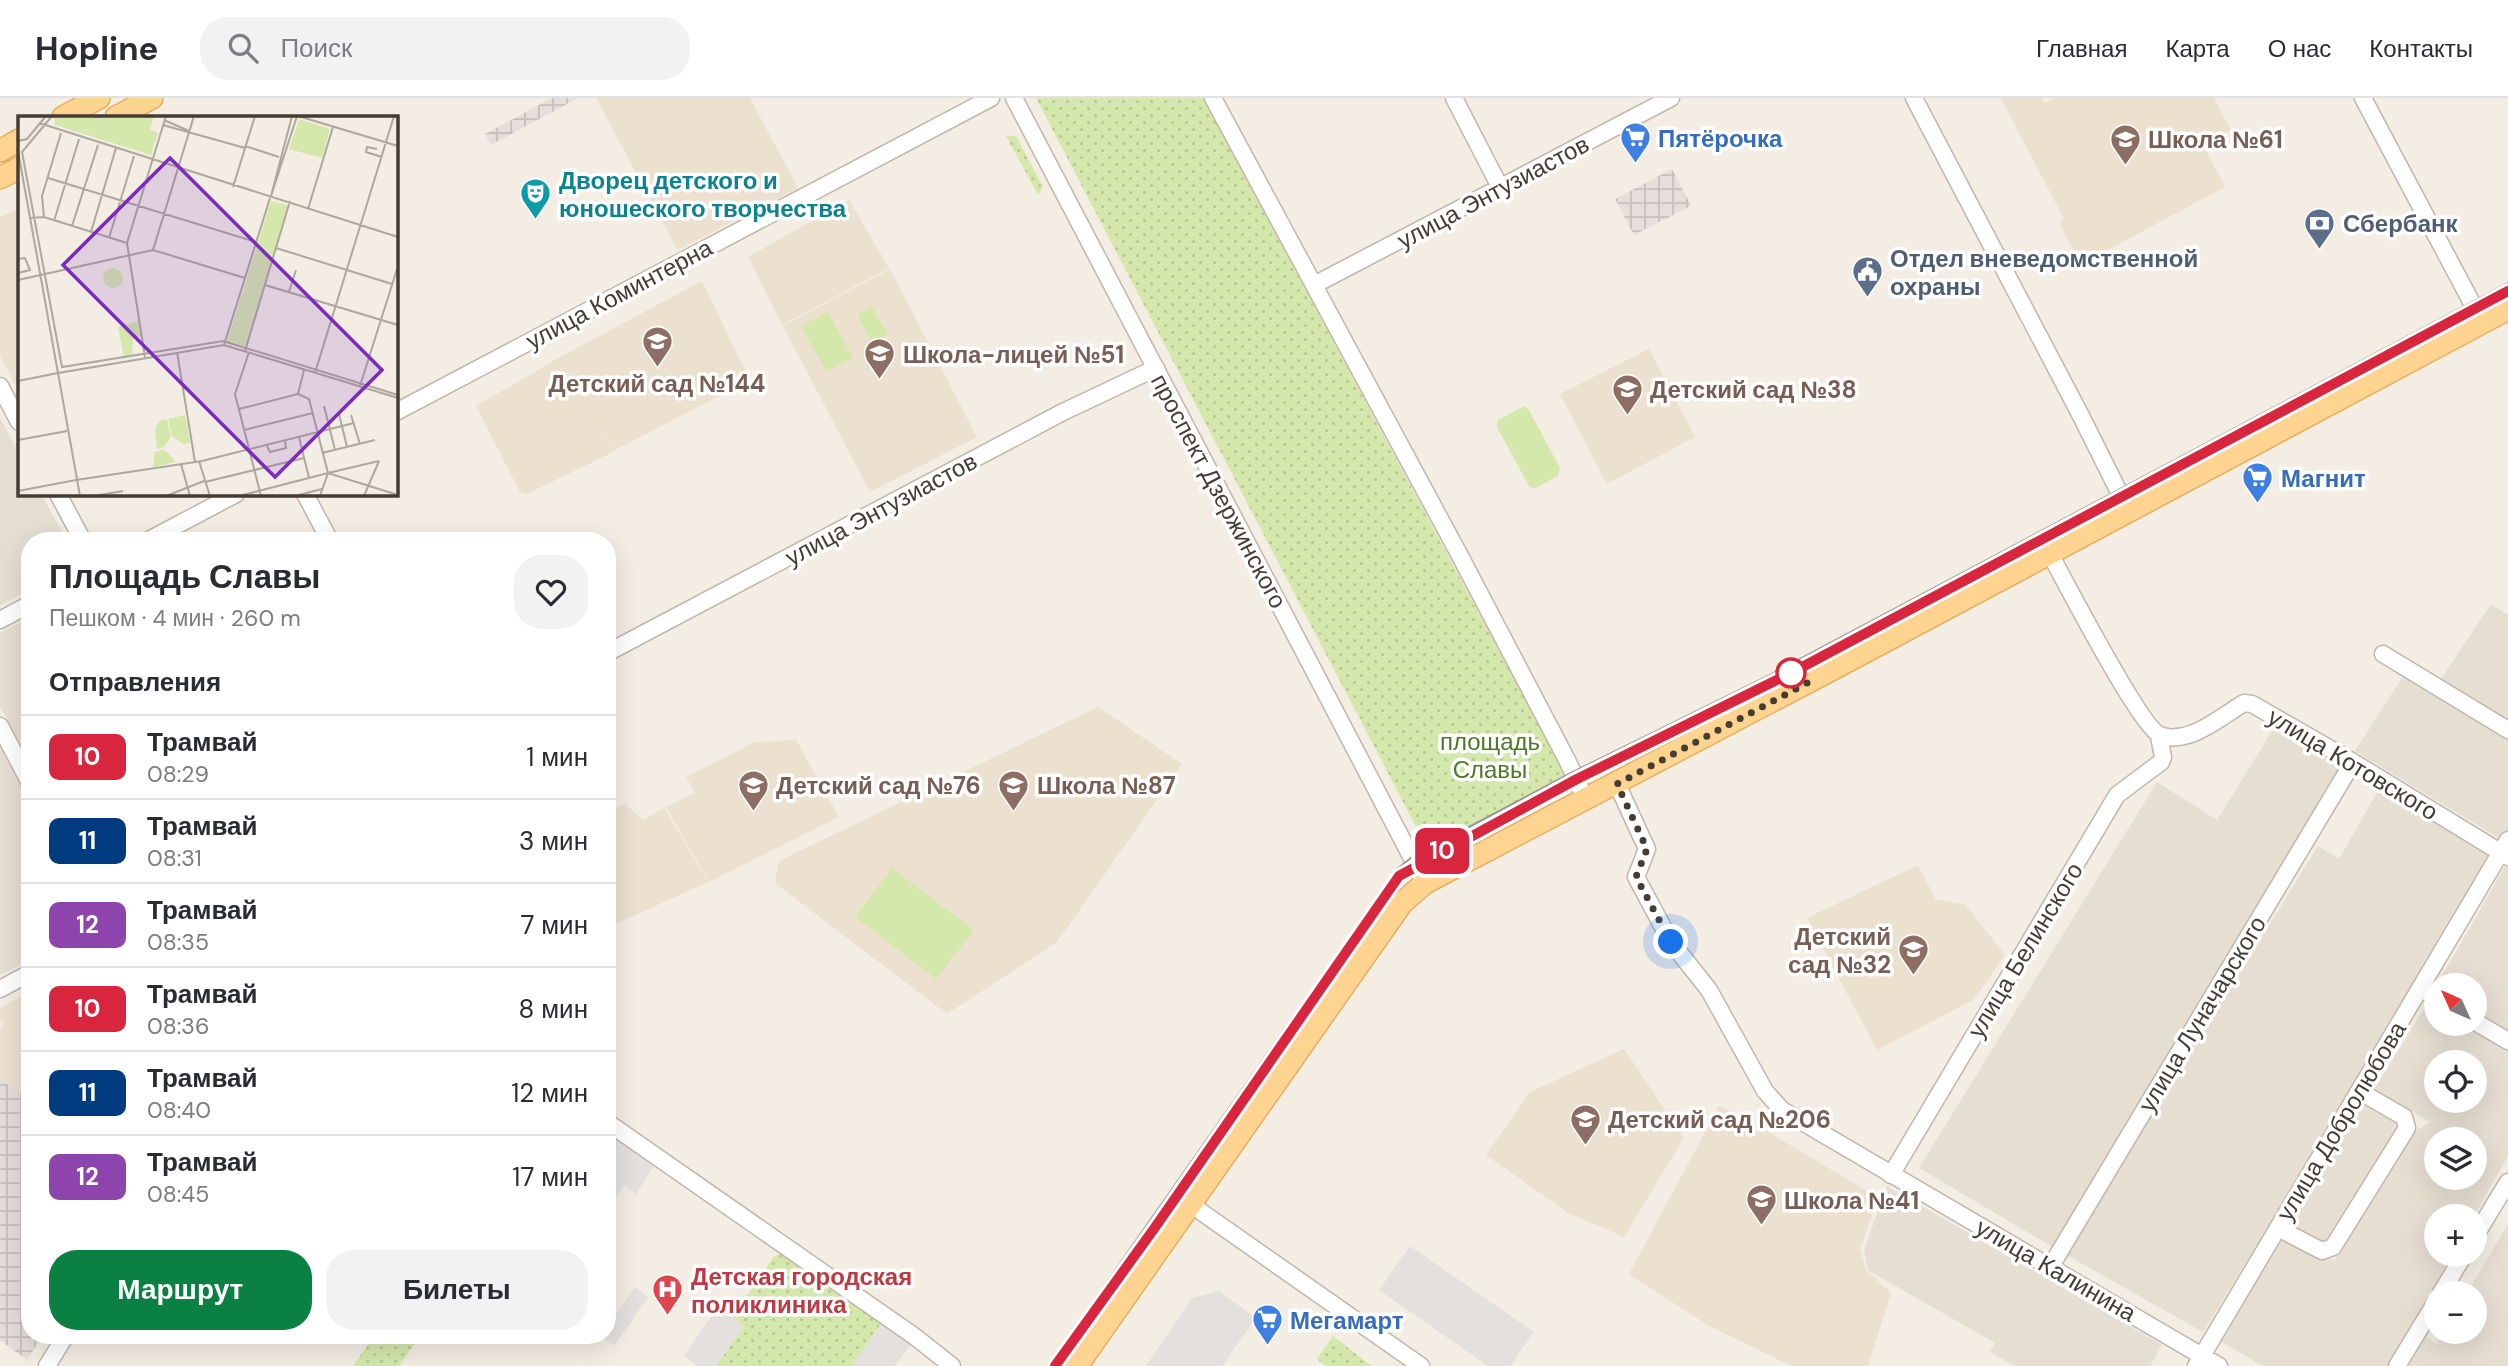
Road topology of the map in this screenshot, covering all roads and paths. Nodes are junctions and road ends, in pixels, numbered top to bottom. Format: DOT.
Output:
graph roads {
  1 [pos="152,98"];
  2 [pos="991,98"];
  3 [pos="1014,98"];
  4 [pos="1213,98"];
  5 [pos="1454,98"];
  6 [pos="1671,98"];
  7 [pos="1914,98"];
  8 [pos="2363,98"];
  9 [pos="100,103"];
  10 [pos="66,116"];
  11 [pos="118,116"];
  12 [pos="18,142"];
  13 [pos="0,151"];
  14 [pos="18,169"];
  15 [pos="0,178"];
  16 [pos="1500,189"];
  17 [pos="1314,285"];
  18 [pos="2508,309"];
  19 [pos="2482,322"];
  20 [pos="1156,368"];
  21 [pos="0,386"];
  22 [pos="397,411"];
  23 [pos="18,420"];
  24 [pos="59,495"];
  25 [pos="234,495"];
  26 [pos="306,495"];
  27 [pos="2129,512"];
  28 [pos="78,532"];
  29 [pos="164,532"];
  30 [pos="325,532"];
  31 [pos="2050,554"];
  32 [pos="21,609"];
  33 [pos="0,620"];
  34 [pos="616,648"];
  35 [pos="2383,654"];
  36 [pos="0,726"];
  37 [pos="2508,730"];
  38 [pos="2160,736"];
  39 [pos="2353,762"];
  40 [pos="21,766"];
  41 [pos="1617,784"];
  42 [pos="1586,800"];
  43 [pos="2506,850"];
  44 [pos="1425,883"];
  45 [pos="21,978"];
  46 [pos="2420,988"];
  47 [pos="0,989"];
  48 [pos="2424,990"];
  49 [pos="2487,1029"];
  50 [pos="2508,1041"];
  51 [pos="2360,1091"];
  52 [pos="616,1128"];
  53 [pos="1891,1175"];
  54 [pos="2508,1182"];
  55 [pos="1191,1204"];
  56 [pos="2487,1217"];
  57 [pos="2278,1228"];
  58 [pos="2051,1266"];
  59 [pos="2424,1322"];
  60 [pos="60,1344"];
  61 [pos="2200,1361"];
  62 [pos="47,1366"];
  63 [pos="952,1366"];
  64 [pos="1077,1366"];
  65 [pos="1421,1366"];
  66 [pos="2219,1366"];
  67 [pos="2398,1366"];
  1 -- 11 [label="main road"];
  2 -- 22 [label="street, улица Коминтерна"];
  3 -- 20 [label="street, проспект Дзержинского"];
  4 -- 17 [label="street"];
  5 -- 16 [label="street"];
  6 -- 16 [label="street, улица Энтузиастов"];
  7 -- 27 [label="street"];
  8 -- 19 [label="street"];
  9 -- 10 [label="main road"];
  12 -- 13 [label="main road"];
  14 -- 15 [label="main road"];
  16 -- 17 [label="street, улица Энтузиастов"];
  17 -- 42 [label="street"];
  18 -- 19 [label="main road"];
  19 -- 27 [label="main road"];
  20 -- 34 [label="street, улица Энтузиастов"];
  20 -- 44 [label="street, проспект Дзержинского"];
  21 -- 23 [label="street"];
  24 -- 28 [label="street"];
  25 -- 29 [label="street"];
  26 -- 30 [label="street"];
  27 -- 31 [label="main road"];
  31 -- 38 [label="street"];
  31 -- 41 [label="main road"];
  32 -- 33 [label="street"];
  35 -- 37 [label="street"];
  36 -- 40 [label="street"];
  38 -- 39 [label="street, улица Котовского"];
  38 -- 53 [label="street, улица Белинского"];
  39 -- 43 [label="street, улица Котовского"];
  39 -- 58 [label="street, улица Луначарского"];
  41 -- 42 [label="main road"];
  41 -- 53 [label="street"];
  42 -- 44 [label="main road"];
  43 -- 46 [label="street, улица Добролюбова"];
  44 -- 55 [label="main road"];
  45 -- 47 [label="street"];
  46 -- 48 [label="street"];
  46 -- 51 [label="street, улица Добролюбова"];
  49 -- 50 [label="street"];
  51 -- 57 [label="street, улица Добролюбова"];
  51 -- 57 [label="street"];
  52 -- 63 [label="street"];
  53 -- 58 [label="street, улица Калинина"];
  54 -- 56 [label="street"];
  55 -- 64 [label="main road"];
  55 -- 65 [label="street"];
  57 -- 61 [label="street, улица Добролюбова"];
  58 -- 61 [label="street, улица Калинина"];
  59 -- 67 [label="street"];
  60 -- 62 [label="street"];
  61 -- 66 [label="street, улица Калинина"];
}
